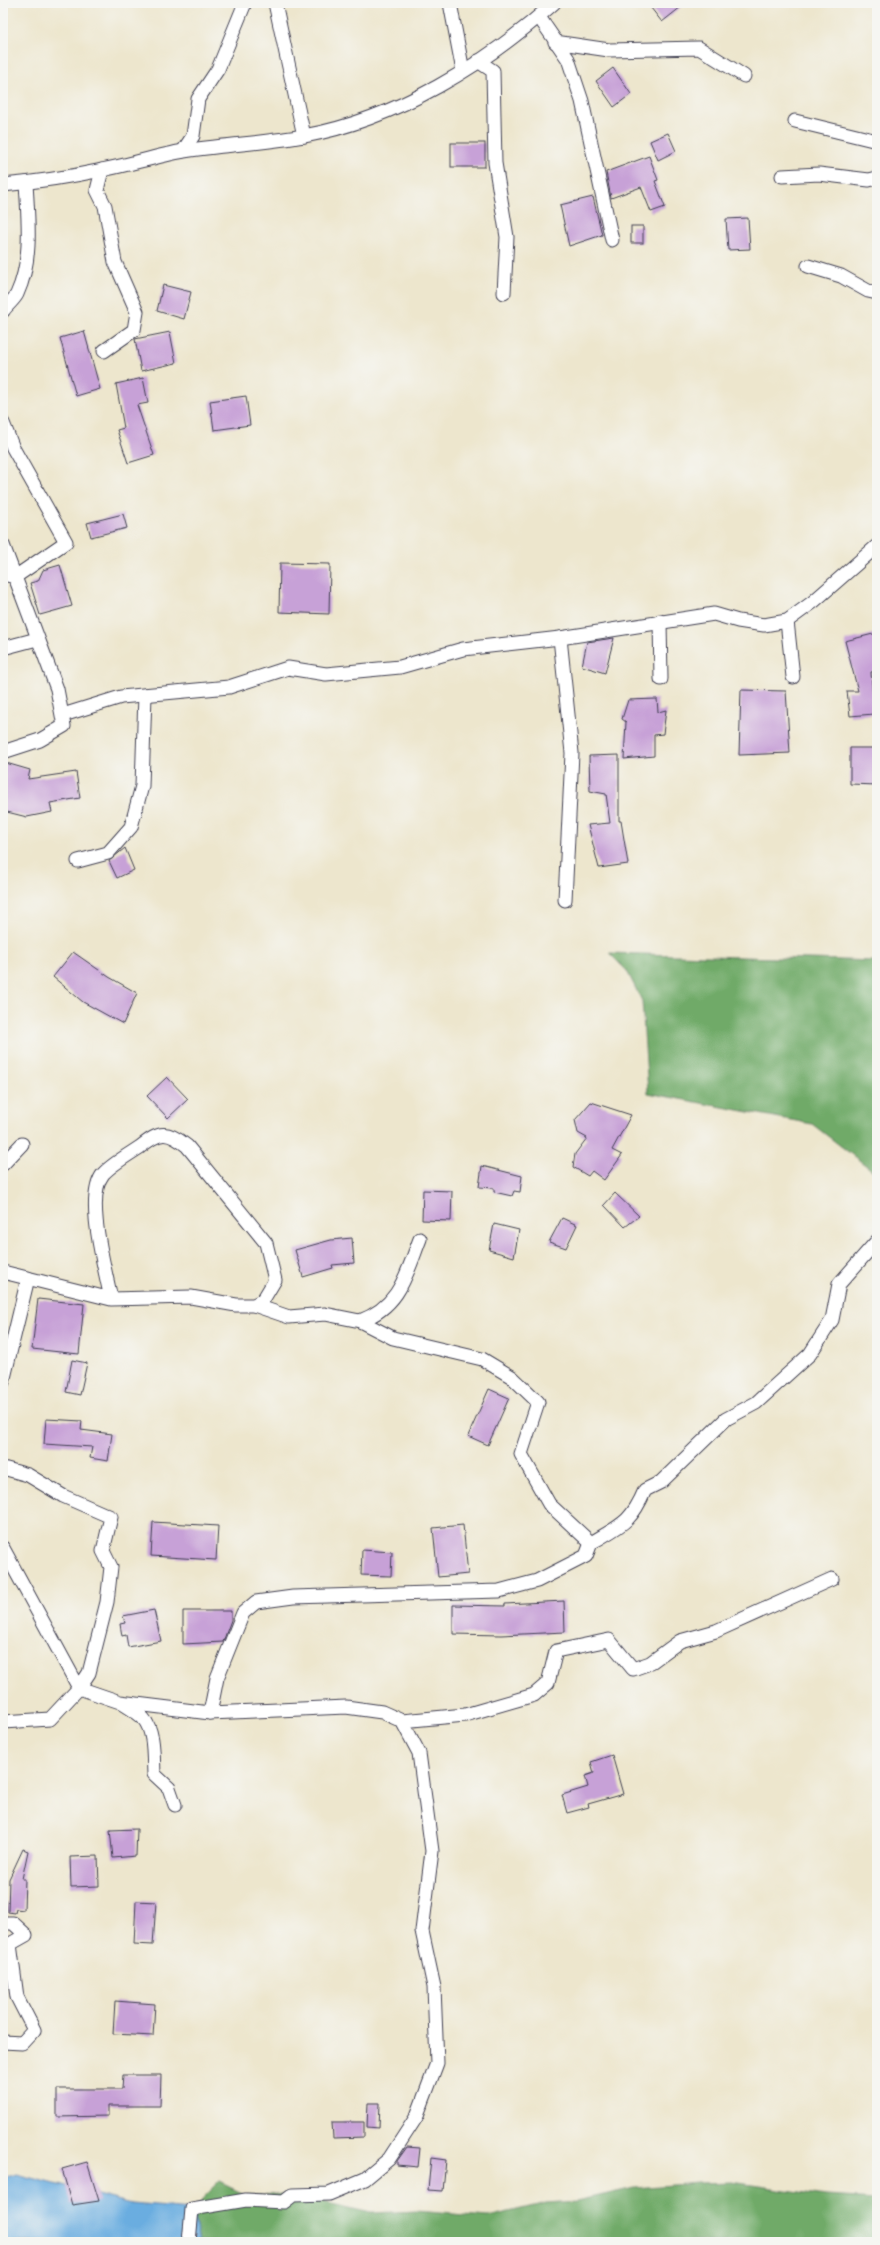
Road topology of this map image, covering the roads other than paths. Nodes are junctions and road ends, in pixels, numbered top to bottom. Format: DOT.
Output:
graph roads {
  1 [pos="245,3"];
  2 [pos="275,3"];
  3 [pos="450,3"];
  4 [pos="554,3"];
  5 [pos="539,17"];
  6 [pos="555,42"];
  7 [pos="478,61"];
  8 [pos="463,71"];
  9 [pos="744,76"];
  10 [pos="795,121"];
  11 [pos="304,136"];
  12 [pos="877,141"];
  13 [pos="183,152"];
  14 [pos="102,170"];
  15 [pos="782,176"];
  16 [pos="877,178"];
  17 [pos="26,183"];
  18 [pos="3,185"];
  19 [pos="612,240"];
  20 [pos="808,266"];
  21 [pos="504,293"];
  22 [pos="877,293"];
  23 [pos="3,311"];
  24 [pos="104,351"];
  25 [pos="3,423"];
  26 [pos="3,545"];
  27 [pos="877,546"];
  28 [pos="9,576"];
  29 [pos="660,621"];
  30 [pos="787,621"];
  31 [pos="560,638"];
  32 [pos="37,639"];
  33 [pos="3,648"];
  34 [pos="793,677"];
  35 [pos="662,679"];
  36 [pos="145,695"];
  37 [pos="63,715"];
  38 [pos="3,752"];
  39 [pos="78,861"];
  40 [pos="565,900"];
  41 [pos="22,1144"];
  42 [pos="3,1164"];
  43 [pos="420,1239"];
  44 [pos="877,1241"];
  45 [pos="3,1272"];
  46 [pos="28,1278"];
  47 [pos="111,1300"];
  48 [pos="254,1306"];
  49 [pos="360,1321"];
  50 [pos="3,1382"];
  51 [pos="3,1468"];
  52 [pos="591,1543"];
  53 [pos="3,1548"];
  54 [pos="832,1579"];
  55 [pos="79,1688"];
  56 [pos="120,1702"];
  57 [pos="210,1712"];
  58 [pos="402,1720"];
  59 [pos="3,1722"];
  60 [pos="175,1805"];
  61 [pos="3,1923"];
  62 [pos="3,2042"];
  63 [pos="189,2242"];
  1 -- 13 [label="street"];
  2 -- 11 [label="street"];
  3 -- 8 [label="street"];
  4 -- 5 [label="street"];
  5 -- 6 [label="street"];
  5 -- 7 [label="street"];
  6 -- 9 [label="street"];
  6 -- 19 [label="street"];
  7 -- 8 [label="street"];
  7 -- 21 [label="street"];
  8 -- 11 [label="street"];
  10 -- 12 [label="street"];
  11 -- 13 [label="street"];
  13 -- 14 [label="street"];
  14 -- 17 [label="street"];
  14 -- 24 [label="street"];
  15 -- 16 [label="street"];
  17 -- 18 [label="street"];
  17 -- 23 [label="street"];
  20 -- 22 [label="street"];
  25 -- 28 [label="street"];
  26 -- 28 [label="street"];
  27 -- 30 [label="street"];
  28 -- 32 [label="street"];
  29 -- 30 [label="street"];
  29 -- 31 [label="street"];
  29 -- 35 [label="street"];
  30 -- 34 [label="street"];
  31 -- 36 [label="street"];
  31 -- 40 [label="street"];
  32 -- 33 [label="street"];
  32 -- 37 [label="street"];
  36 -- 37 [label="street"];
  36 -- 39 [label="street"];
  37 -- 38 [label="street"];
  41 -- 42 [label="street"];
  43 -- 49 [label="street"];
  44 -- 52 [label="street"];
  45 -- 46 [label="street"];
  46 -- 47 [label="street"];
  46 -- 50 [label="street"];
  47 -- 48 [label="street"];
  47 -- 48 [label="street"];
  48 -- 49 [label="street"];
  49 -- 52 [label="street"];
  51 -- 55 [label="street"];
  52 -- 57 [label="street"];
  53 -- 55 [label="street"];
  54 -- 58 [label="street"];
  55 -- 56 [label="street"];
  55 -- 59 [label="street"];
  56 -- 57 [label="street"];
  56 -- 60 [label="street"];
  57 -- 58 [label="street"];
  58 -- 63 [label="street"];
  61 -- 62 [label="street"];
}
